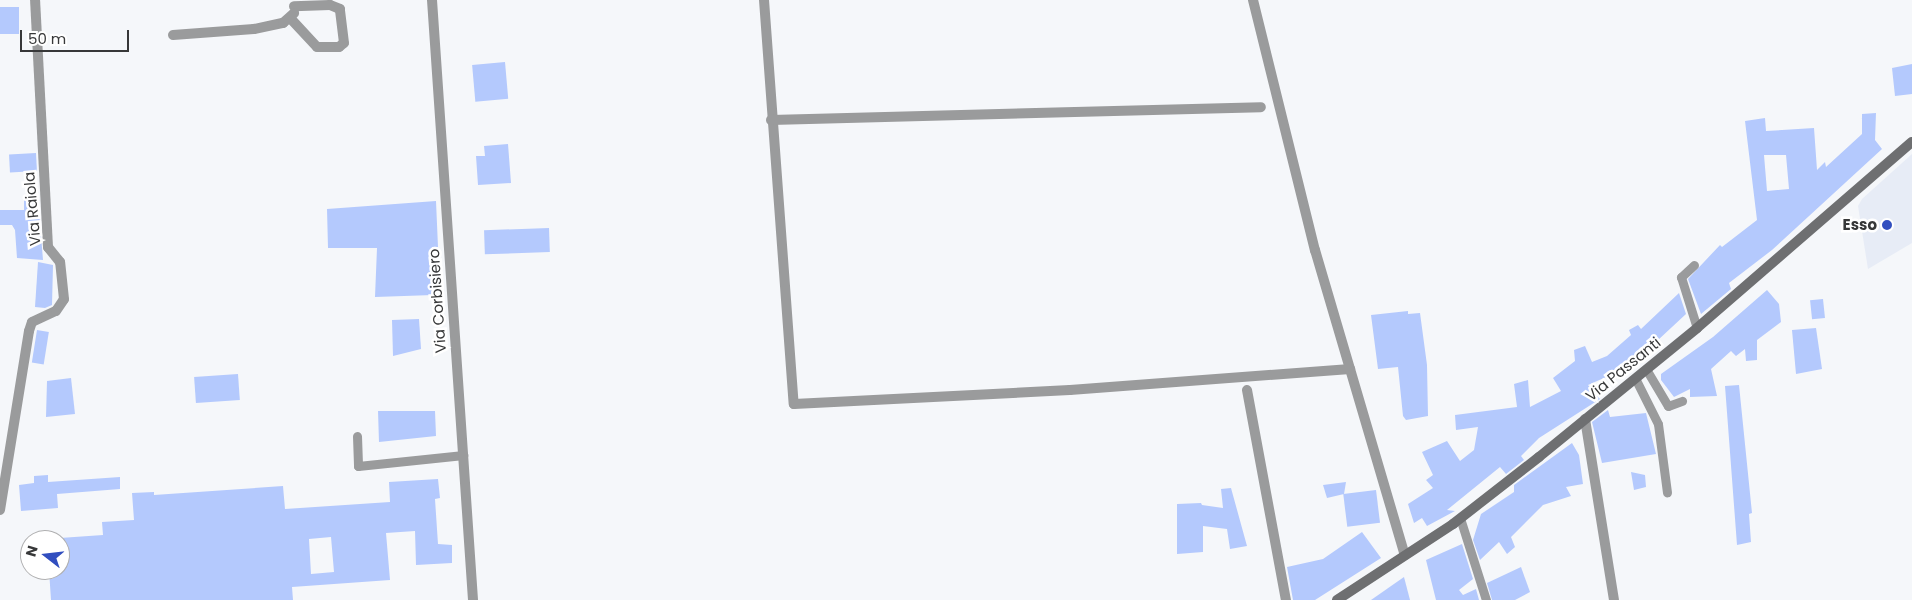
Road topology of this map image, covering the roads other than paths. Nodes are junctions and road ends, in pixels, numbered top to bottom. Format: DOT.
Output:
graph roads {
  1 [pos="35,0"];
  2 [pos="432,0"];
  3 [pos="764,0"];
  4 [pos="1253,0"];
  5 [pos="294,3"];
  6 [pos="291,19"];
  7 [pos="173,35"];
  8 [pos="1261,106"];
  9 [pos="771,120"];
  10 [pos="1912,142"];
  11 [pos="1694,265"];
  12 [pos="1697,328"];
  13 [pos="1350,369"];
  14 [pos="1646,369"];
  15 [pos="1635,378"];
  16 [pos="1246,390"];
  17 [pos="1682,401"];
  18 [pos="1584,419"];
  19 [pos="357,436"];
  20 [pos="463,456"];
  21 [pos="1666,492"];
  22 [pos="0,510"];
  23 [pos="1460,518"];
  24 [pos="1405,555"];
  25 [pos="472,600"];
  26 [pos="1286,600"];
  27 [pos="1337,600"];
  28 [pos="1486,600"];
  29 [pos="1614,600"];
  1 -- 22 [label="street, Via Raiola"];
  2 -- 20 [label="street, Via Corbisiero"];
  3 -- 9 [label="street"];
  4 -- 13 [label="street"];
  5 -- 6 [label="street"];
  5 -- 6 [label="street"];
  6 -- 7 [label="street"];
  8 -- 9 [label="street"];
  9 -- 13 [label="street"];
  10 -- 12 [label="street, Via Passanti"];
  11 -- 12 [label="lane"];
  12 -- 14 [label="street, Via Passanti"];
  13 -- 24 [label="street"];
  14 -- 15 [label="street, Via Passanti"];
  14 -- 17 [label="lane"];
  15 -- 18 [label="street, Via Passanti"];
  15 -- 21 [label="lane"];
  16 -- 26 [label="street"];
  18 -- 23 [label="street, Via Passanti"];
  18 -- 29 [label="street"];
  19 -- 20 [label="lane"];
  20 -- 25 [label="street, Via Corbisiero"];
  23 -- 24 [label="street, Via Passanti"];
  23 -- 28 [label="lane"];
  24 -- 27 [label="street, Via Passanti"];
}
